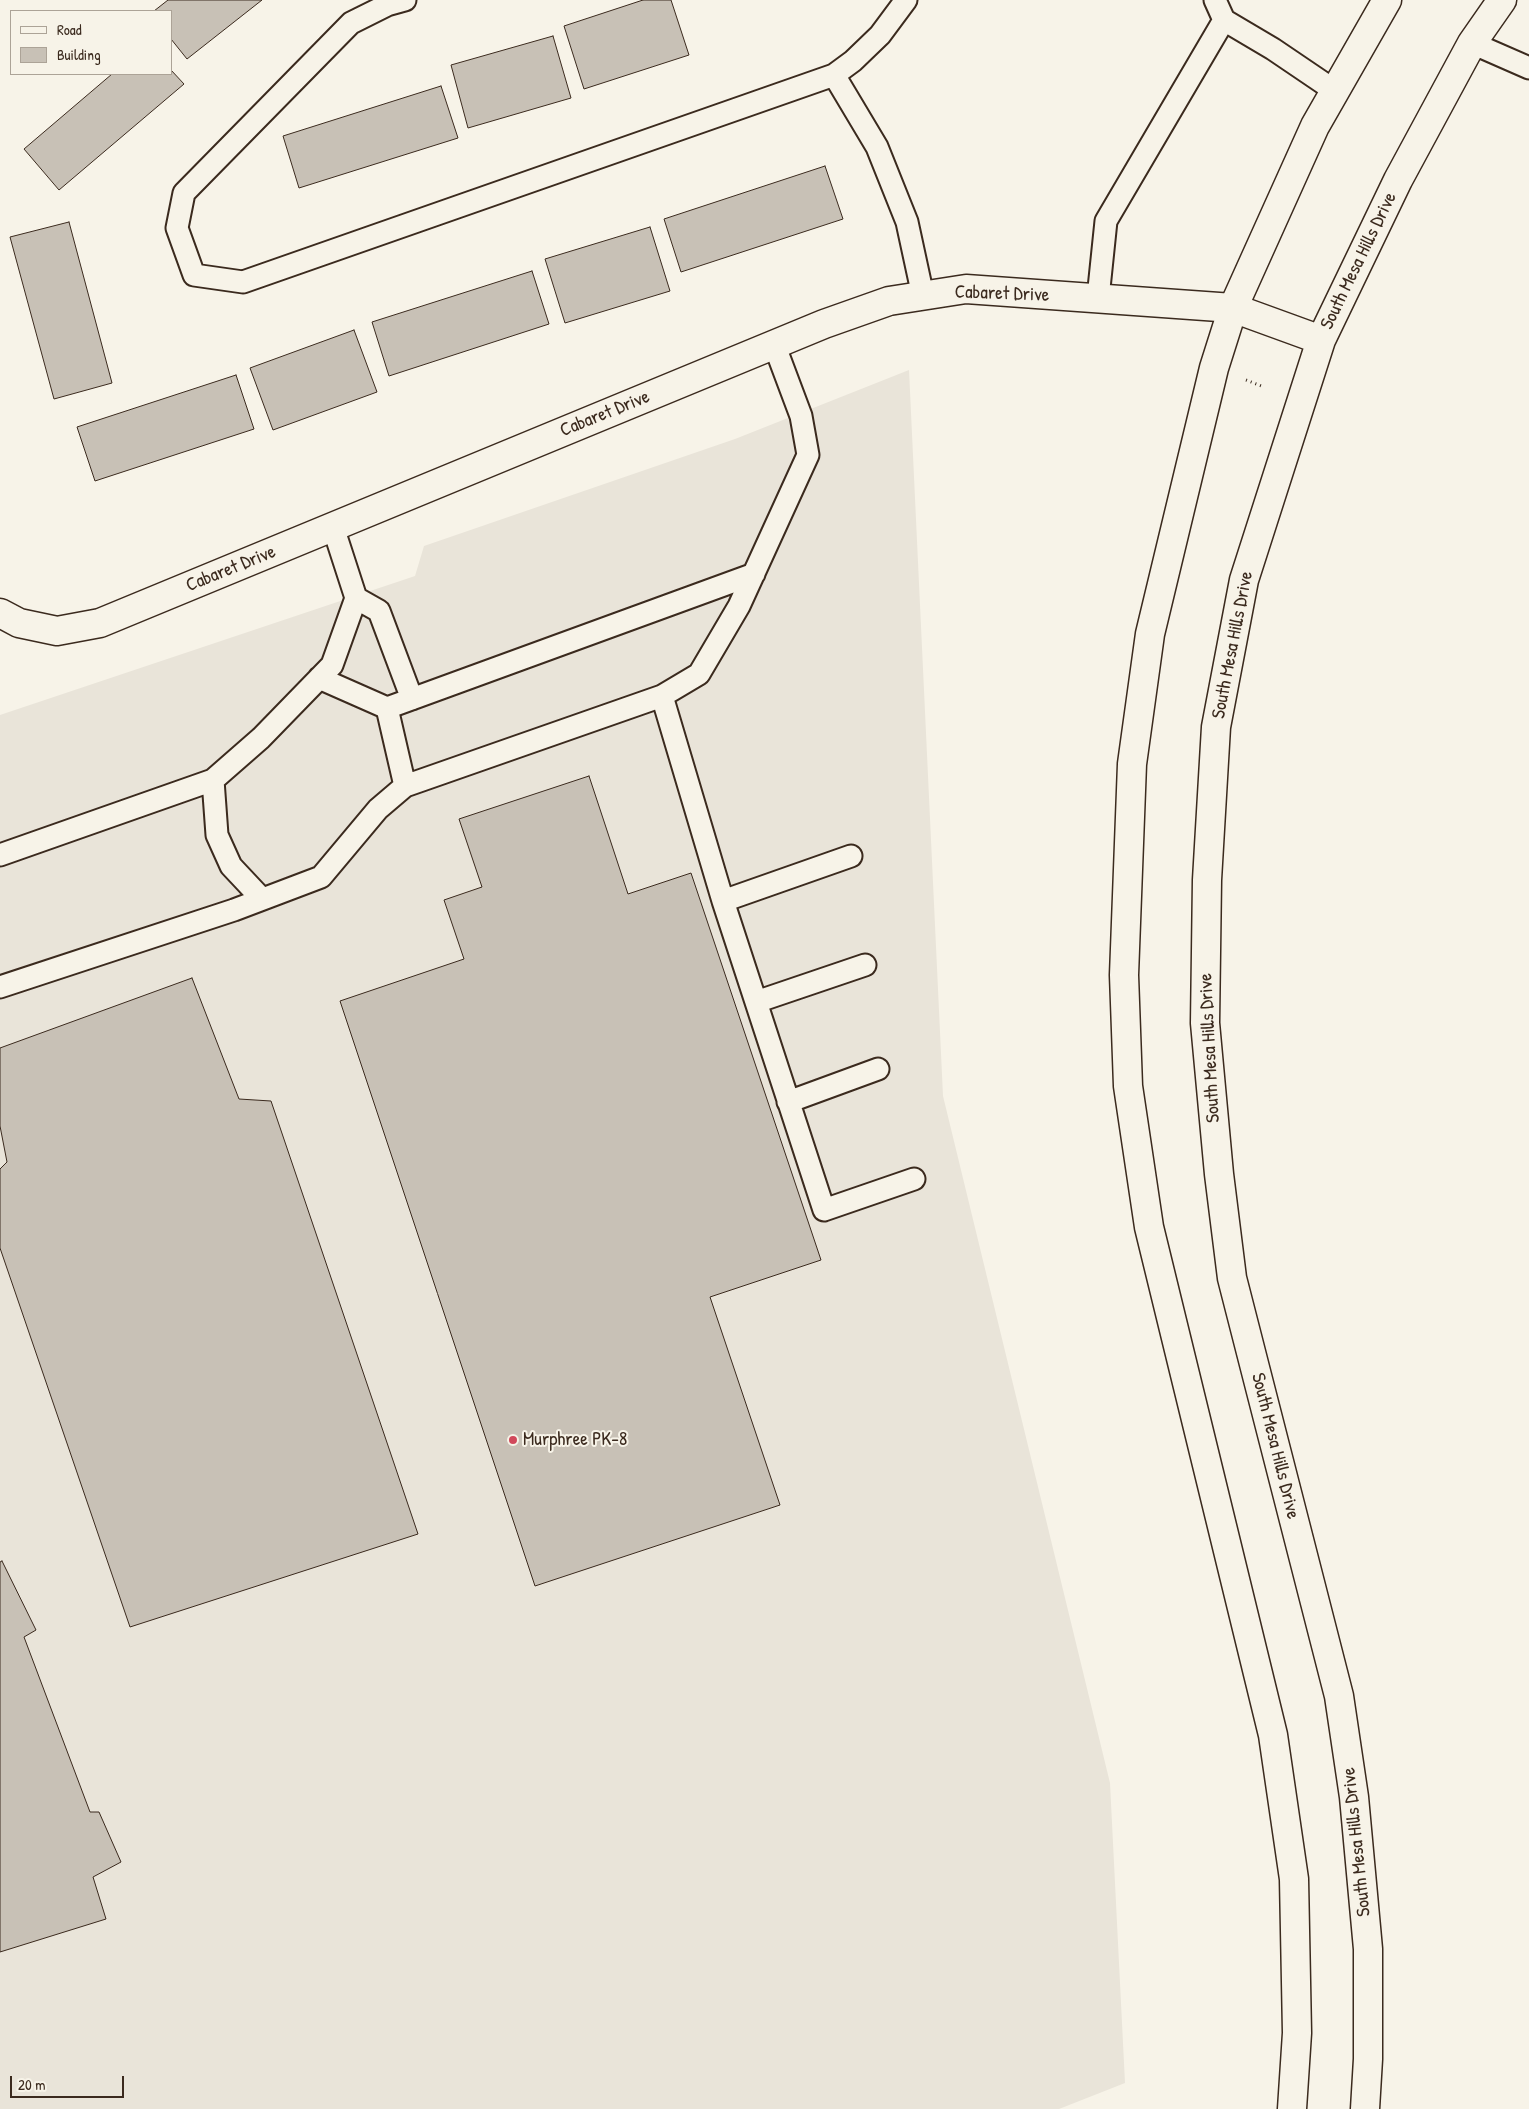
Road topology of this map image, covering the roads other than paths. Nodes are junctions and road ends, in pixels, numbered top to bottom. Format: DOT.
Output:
graph roads {
  1 [pos="405,0"];
  2 [pos="906,0"];
  3 [pos="1215,0"];
  4 [pos="1387,0"];
  5 [pos="1502,0"];
  6 [pos="1224,20"];
  7 [pos="1472,43"];
  8 [pos="1529,68"];
  9 [pos="834,75"];
  10 [pos="1335,91"];
  11 [pos="923,296"];
  12 [pos="1098,298"];
  13 [pos="1233,308"];
  14 [pos="1321,340"];
  15 [pos="774,344"];
  16 [pos="333,527"];
  17 [pos="754,574"];
  18 [pos="356,598"];
  19 [pos="0,613"];
  20 [pos="319,678"];
  21 [pos="662,696"];
  22 [pos="412,698"];
  23 [pos="387,708"];
  24 [pos="213,780"];
  25 [pos="405,786"];
  26 [pos="0,855"];
  27 [pos="852,856"];
  28 [pos="262,899"];
  29 [pos="724,901"];
  30 [pos="865,965"];
  31 [pos="0,988"];
  32 [pos="756,1002"];
  33 [pos="878,1069"];
  34 [pos="788,1102"];
  35 [pos="914,1179"];
  36 [pos="1292,2109"];
  37 [pos="1365,2109"];
  1 -- 9 [label="lane"];
  2 -- 9 [label="lane"];
  3 -- 6 [label="lane"];
  4 -- 10 [label="street"];
  5 -- 7 [label="street, South Mesa Hills Drive"];
  6 -- 10 [label="lane"];
  6 -- 12 [label="lane"];
  7 -- 8 [label="lane"];
  7 -- 14 [label="street, South Mesa Hills Drive"];
  9 -- 11 [label="lane"];
  10 -- 13 [label="street"];
  11 -- 12 [label="street, Cabaret Drive"];
  11 -- 15 [label="street, Cabaret Drive"];
  12 -- 13 [label="street, Cabaret Drive"];
  13 -- 14 [label="street, Cabaret Drive"];
  13 -- 36 [label="street"];
  14 -- 37 [label="street, South Mesa Hills Drive"];
  15 -- 16 [label="street, Cabaret Drive"];
  15 -- 17 [label="lane"];
  16 -- 18 [label="lane"];
  16 -- 19 [label="street, Cabaret Drive"];
  17 -- 21 [label="lane"];
  17 -- 22 [label="lane"];
  18 -- 20 [label="lane"];
  18 -- 22 [label="lane"];
  20 -- 23 [label="lane"];
  20 -- 24 [label="lane"];
  21 -- 25 [label="lane"];
  21 -- 29 [label="lane"];
  22 -- 23 [label="lane"];
  23 -- 25 [label="lane"];
  24 -- 26 [label="lane"];
  24 -- 28 [label="lane"];
  25 -- 28 [label="lane"];
  27 -- 29 [label="lane"];
  28 -- 31 [label="lane"];
  29 -- 32 [label="lane"];
  30 -- 32 [label="lane"];
  32 -- 34 [label="lane"];
  33 -- 34 [label="lane"];
  34 -- 35 [label="lane"];
}
